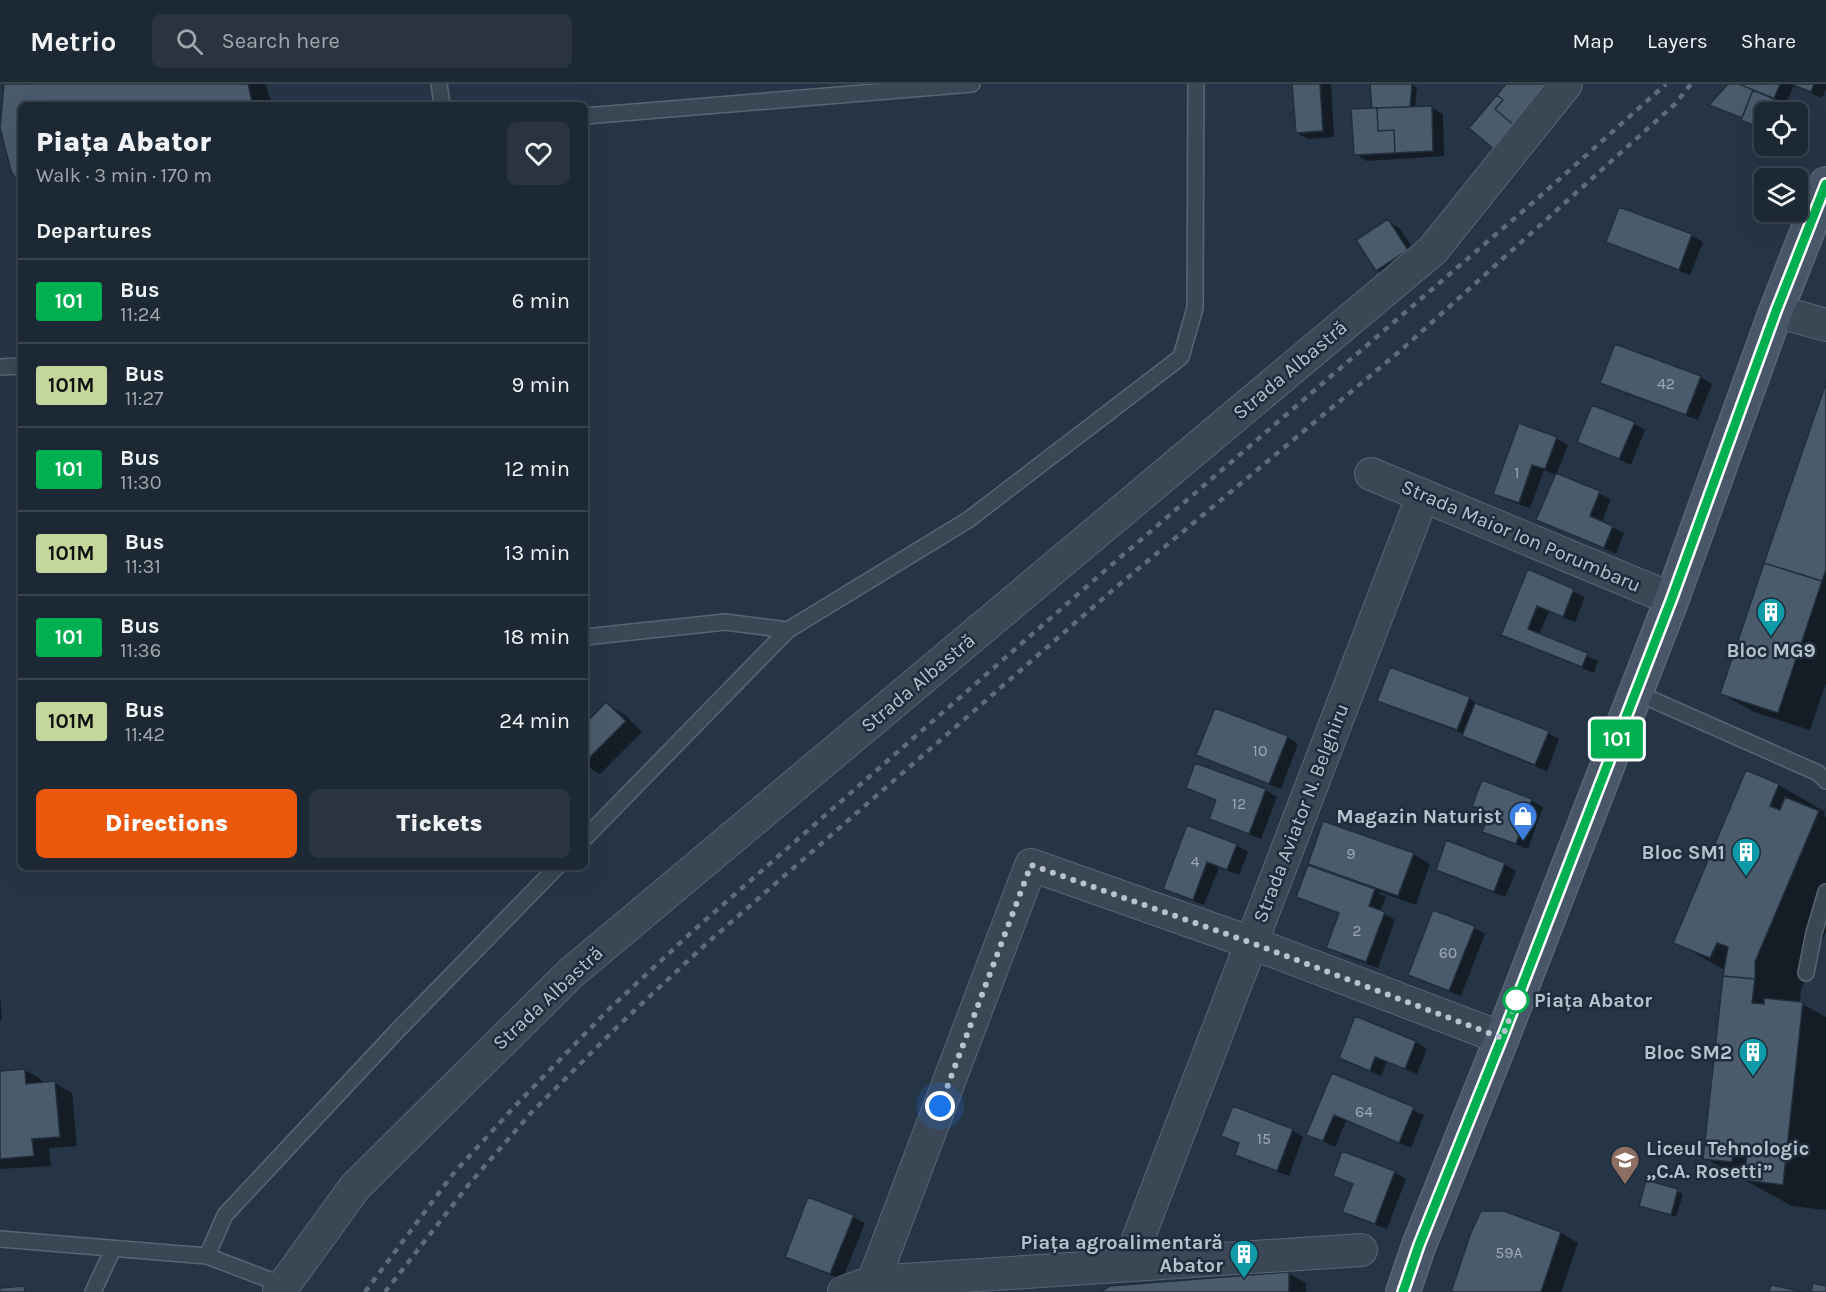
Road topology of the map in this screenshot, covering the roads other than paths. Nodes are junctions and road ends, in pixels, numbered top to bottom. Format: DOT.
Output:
graph roads {
  1 [pos="439,84"];
  2 [pos="972,84"];
  3 [pos="1196,84"];
  4 [pos="1566,84"];
  5 [pos="442,102"];
  6 [pos="588,116"];
  7 [pos="1826,184"];
  8 [pos="1776,311"];
  9 [pos="1826,325"];
  10 [pos="18,366"];
  11 [pos="0,367"];
  12 [pos="1371,474"];
  13 [pos="1423,495"];
  14 [pos="1672,598"];
  15 [pos="788,630"];
  16 [pos="588,637"];
  17 [pos="1635,692"];
  18 [pos="1826,781"];
  19 [pos="588,835"];
  20 [pos="553,870"];
  21 [pos="1826,892"];
  22 [pos="1252,943"];
  23 [pos="1806,973"];
  24 [pos="1502,1038"];
  25 [pos="0,1239"];
  26 [pos="112,1249"];
  27 [pos="1361,1250"];
  28 [pos="207,1256"];
  29 [pos="1128,1265"];
  30 [pos="1066,1280"];
  31 [pos="873,1282"];
  32 [pos="281,1289"];
  33 [pos="93,1292"];
  34 [pos="844,1292"];
  35 [pos="1403,1292"];
  1 -- 5 [label="lane"];
  2 -- 6 [label="lane"];
  3 -- 15 [label="lane"];
  4 -- 32 [label="street, Strada Albastră"];
  7 -- 8 [label="street"];
  8 -- 9 [label="street"];
  8 -- 14 [label="street"];
  10 -- 11 [label="lane"];
  12 -- 13 [label="street, Strada Maior Ion Porumbaru"];
  13 -- 14 [label="street, Strada Maior Ion Porumbaru"];
  13 -- 22 [label="street, Strada Aviator N. Belghiru"];
  14 -- 17 [label="street"];
  15 -- 16 [label="lane"];
  15 -- 19 [label="lane"];
  17 -- 18 [label="lane"];
  17 -- 24 [label="street"];
  20 -- 28 [label="lane"];
  21 -- 23 [label="lane"];
  22 -- 24 [label="street"];
  22 -- 29 [label="street, Strada Aviator N. Belghiru"];
  22 -- 31 [label="street"];
  24 -- 35 [label="street"];
  25 -- 26 [label="lane"];
  26 -- 28 [label="lane"];
  26 -- 33 [label="lane"];
  27 -- 29 [label="street"];
  28 -- 32 [label="lane"];
  29 -- 30 [label="street"];
  30 -- 31 [label="street"];
  31 -- 34 [label="street"];
}
